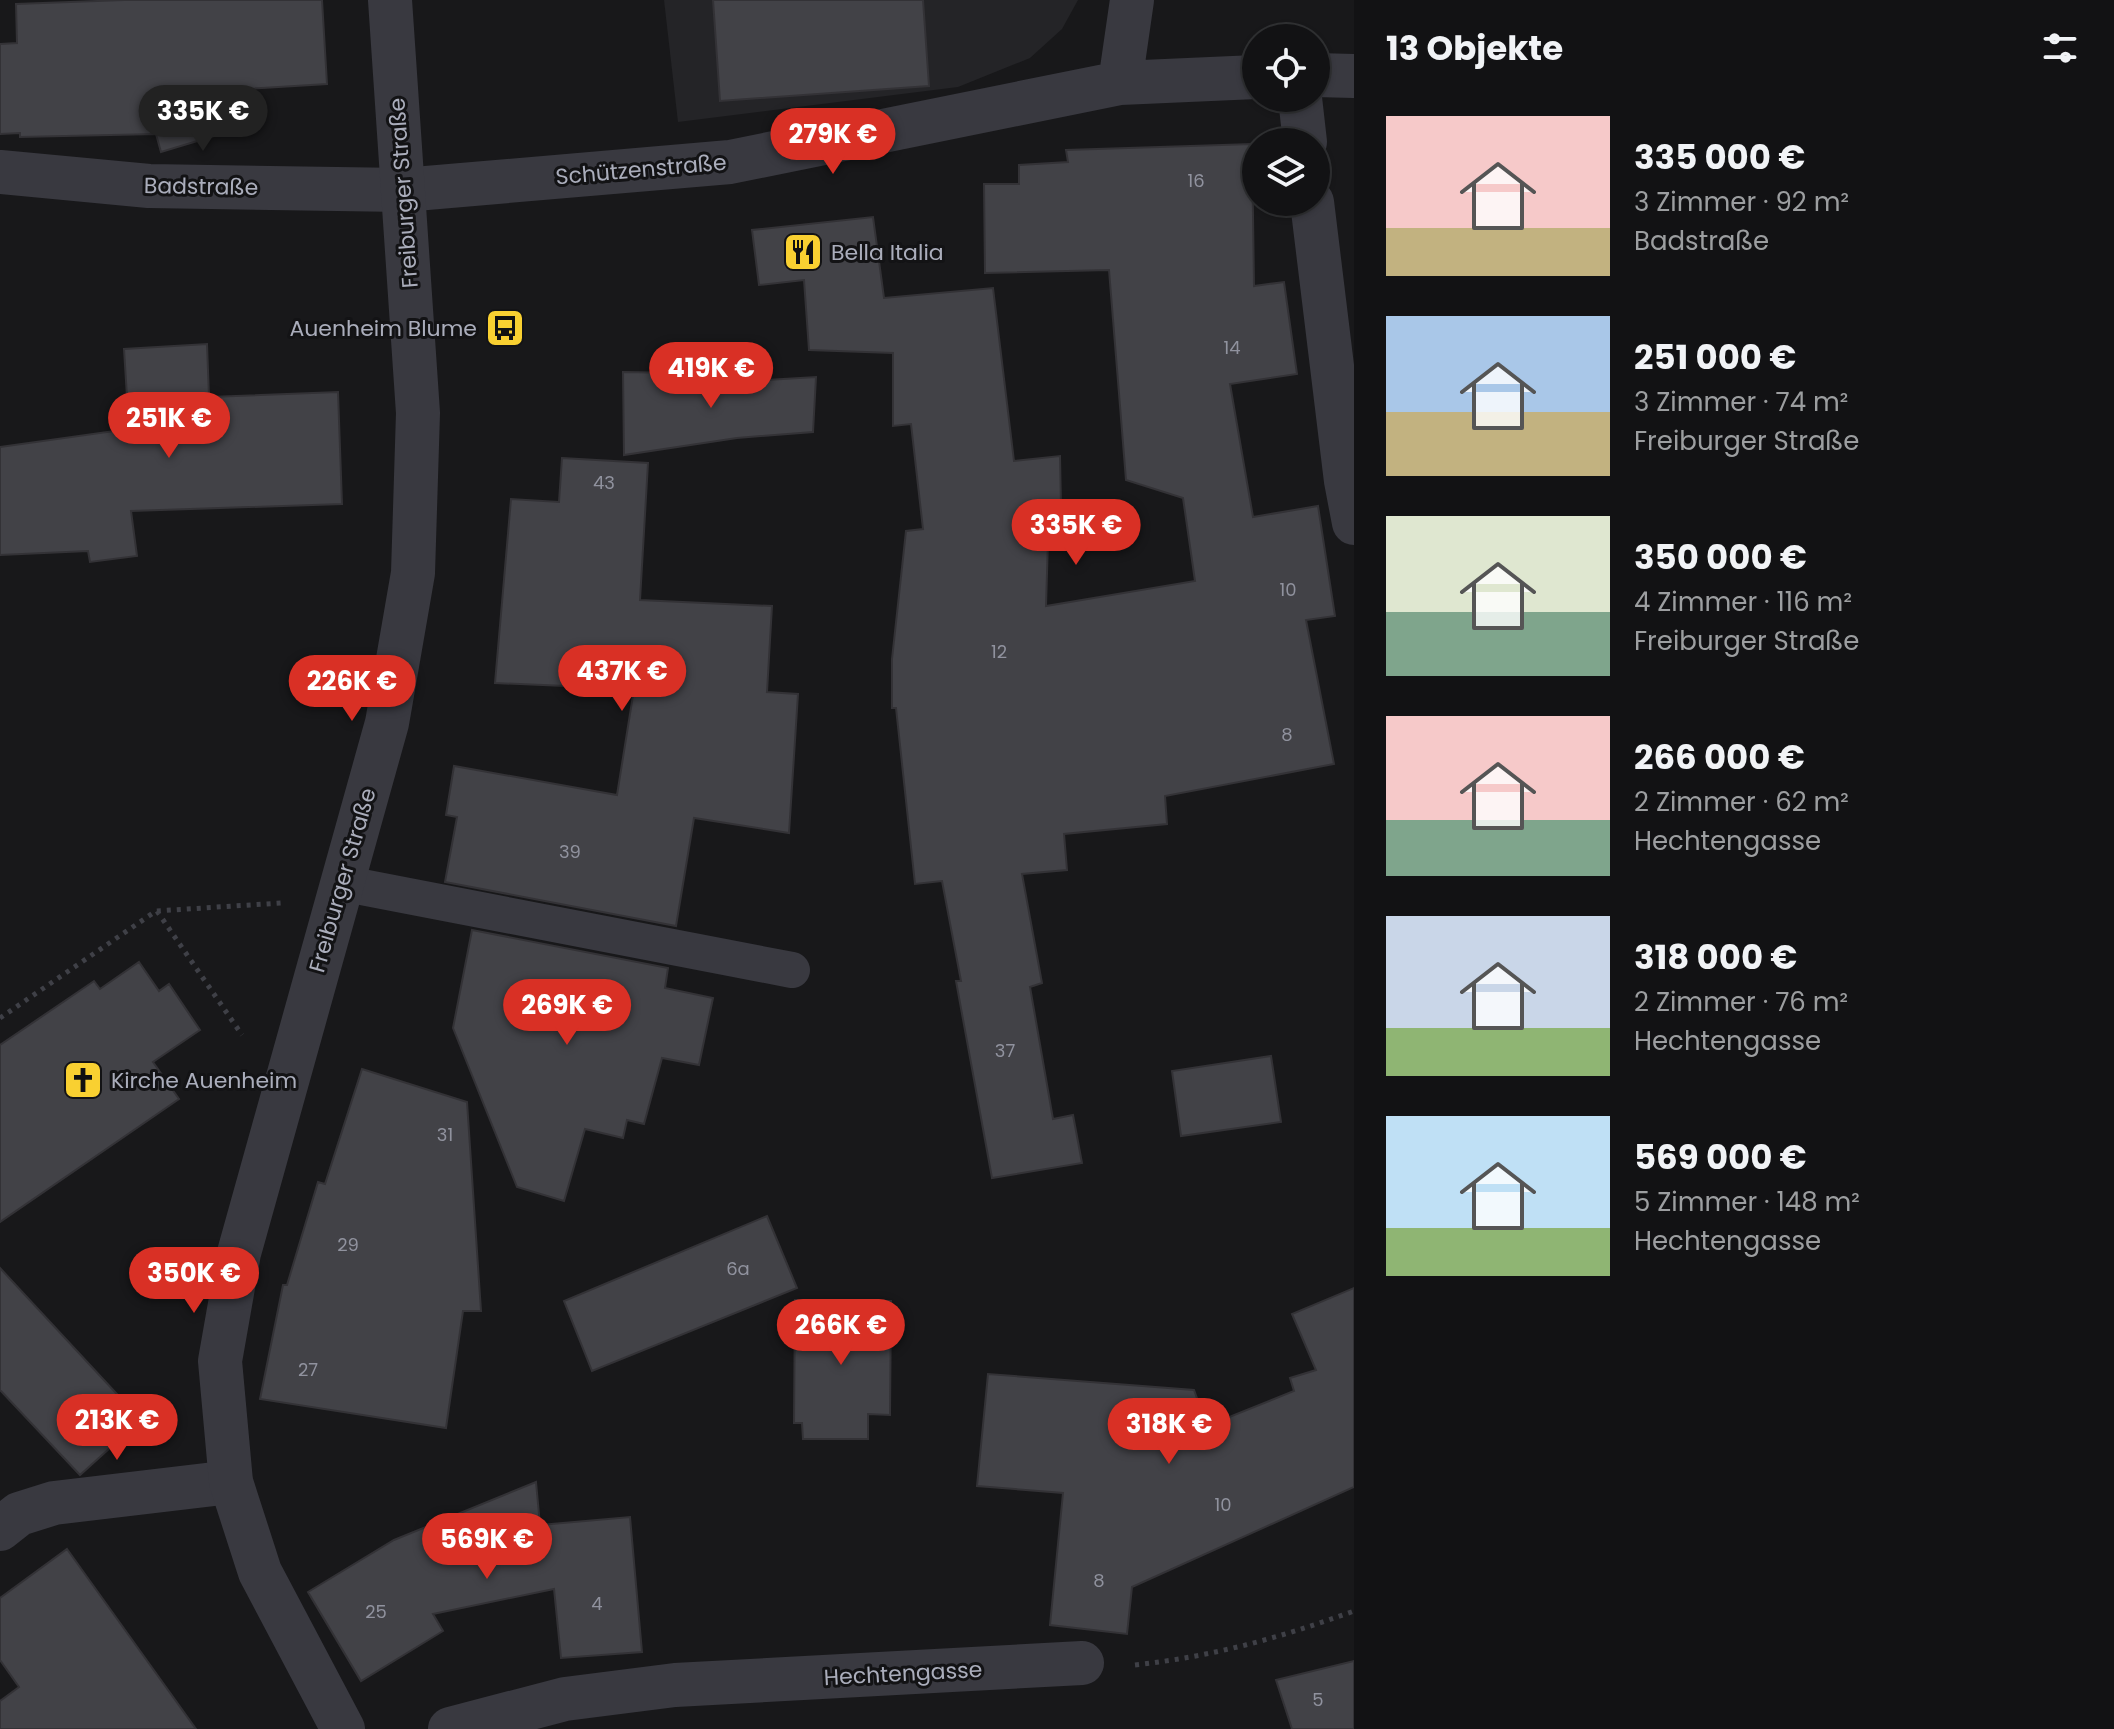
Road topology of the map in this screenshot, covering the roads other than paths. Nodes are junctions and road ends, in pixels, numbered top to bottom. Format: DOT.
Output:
graph roads {
  1 [pos="390,0"];
  2 [pos="1132,0"];
  3 [pos="1330,75"];
  4 [pos="1354,76"];
  5 [pos="1242,78"];
  6 [pos="1120,83"];
  7 [pos="0,172"];
  8 [pos="403,190"];
  9 [pos="1314,216"];
  10 [pos="1354,523"];
  11 [pos="341,883"];
  12 [pos="792,970"];
  13 [pos="231,1482"];
  14 [pos="6,1512"];
  15 [pos="1082,1663"];
  16 [pos="343,1729"];
  17 [pos="450,1729"];
  1 -- 8 [label="street, Freiburger Straße"];
  2 -- 6 [label="street"];
  3 -- 4 [label="street"];
  5 -- 6 [label="street, Schützenstraße"];
  6 -- 8 [label="street, Schützenstraße"];
  7 -- 8 [label="street, Badstraße"];
  8 -- 11 [label="street, Freiburger Straße"];
  9 -- 10 [label="street"];
  11 -- 12 [label="lane"];
  11 -- 13 [label="street, Freiburger Straße"];
  13 -- 14 [label="street"];
  13 -- 16 [label="street, Freiburger Straße"];
  15 -- 17 [label="street, Hechtengasse"];
}
